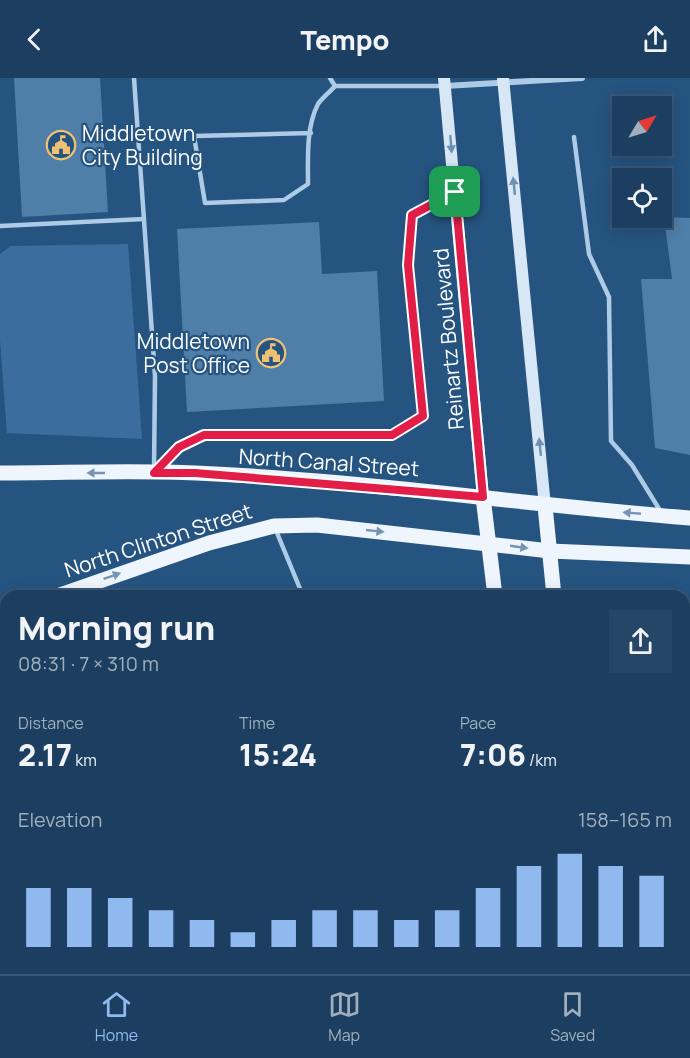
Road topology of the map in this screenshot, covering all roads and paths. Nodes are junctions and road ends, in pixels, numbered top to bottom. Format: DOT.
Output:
graph roads {
  1 [pos="134,78"];
  2 [pos="330,78"];
  3 [pos="582,78"];
  4 [pos="503,81"];
  5 [pos="444,82"];
  6 [pos="335,86"];
  7 [pos="311,133"];
  8 [pos="574,137"];
  9 [pos="455,192"];
  10 [pos="144,219"];
  11 [pos="0,226"];
  12 [pos="0,473"];
  13 [pos="154,473"];
  14 [pos="483,497"];
  15 [pos="545,506"];
  16 [pos="663,516"];
  17 [pos="690,518"];
  18 [pos="274,525"];
  19 [pos="488,543"];
  20 [pos="550,551"];
  21 [pos="690,556"];
  22 [pos="74,590"];
  23 [pos="301,590"];
  24 [pos="494,590"];
  25 [pos="553,590"];
  1 -- 10 [label="lane"];
  2 -- 6 [label="lane"];
  3 -- 4 [label="street"];
  4 -- 5 [label="street"];
  15 -- 4 [label="main road, one-way"];
  5 -- 6 [label="lane"];
  5 -- 9 [label="main road, Reinartz Boulevard, one-way"];
  6 -- 7 [label="lane"];
  7 -- 7 [label="lane"];
  8 -- 16 [label="lane"];
  9 -- 13 [label="lane"];
  9 -- 14 [label="main road, Reinartz Boulevard"];
  10 -- 11 [label="lane"];
  10 -- 13 [label="lane"];
  13 -- 12 [label="main road, North Canal Street, one-way"];
  13 -- 14 [label="main road, North Canal Street"];
  14 -- 15 [label="main road, North Canal Street"];
  14 -- 19 [label="main road, Reinartz Boulevard"];
  16 -- 15 [label="main road, North Canal Street, one-way"];
  15 -- 20 [label="main road"];
  16 -- 17 [label="main road, North Canal Street"];
  18 -- 19 [label="main road, North Clinton Street, one-way"];
  22 -- 18 [label="main road, North Clinton Street, one-way"];
  18 -- 23 [label="lane"];
  19 -- 20 [label="main road, North Clinton Street, one-way"];
  19 -- 24 [label="main road, Reinartz Boulevard"];
  20 -- 21 [label="main road, North Clinton Street"];
  20 -- 25 [label="main road"];
}
